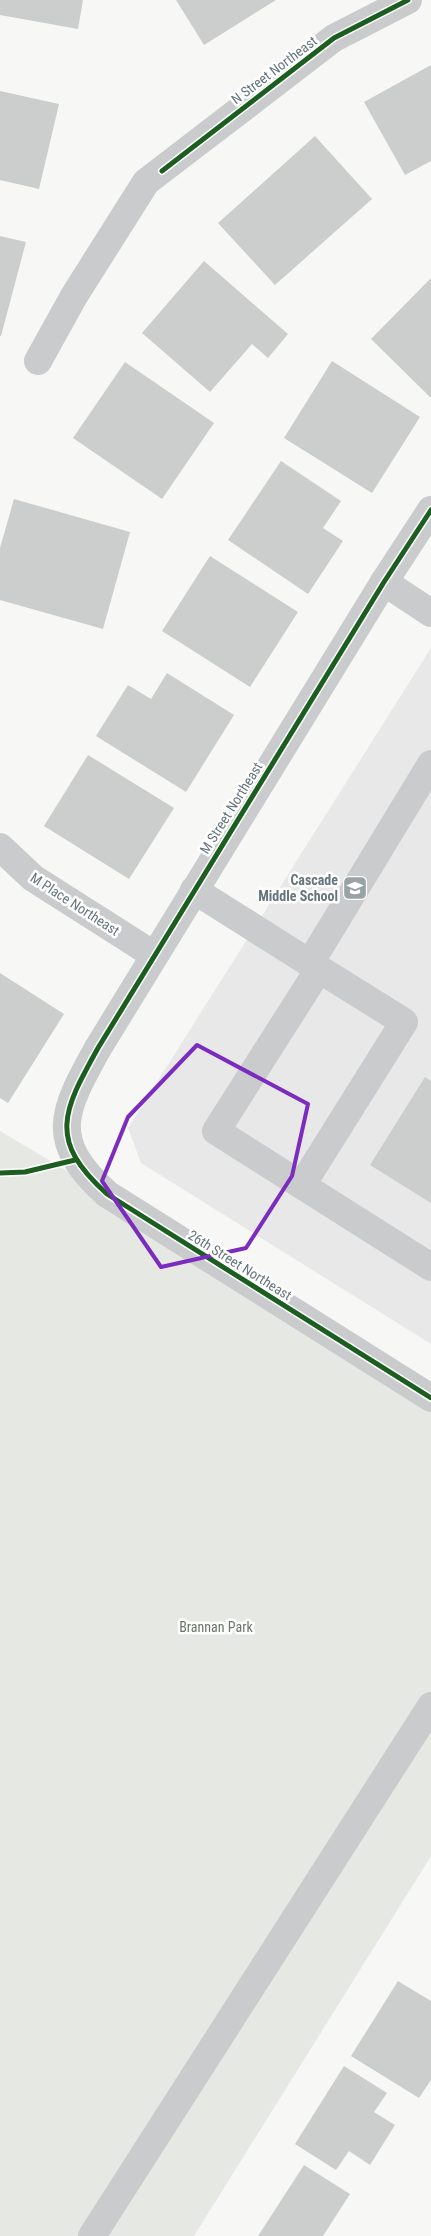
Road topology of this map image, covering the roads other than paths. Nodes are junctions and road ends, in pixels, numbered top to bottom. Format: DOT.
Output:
graph roads {
  1 [pos="408,0"];
  2 [pos="38,361"];
  3 [pos="431,510"];
  4 [pos="384,582"];
  5 [pos="431,613"];
  6 [pos="431,764"];
  7 [pos="0,847"];
  8 [pos="194,890"];
  9 [pos="154,955"];
  10 [pos="314,966"];
  11 [pos="67,1126"];
  12 [pos="302,1185"];
  13 [pos="431,1267"];
  14 [pos="431,1398"];
  15 [pos="431,1706"];
  16 [pos="92,2236"];
  1 -- 2 [label="street, N Street Northeast"];
  3 -- 4 [label="street, M Street Northeast"];
  4 -- 5 [label="street"];
  4 -- 8 [label="street, M Street Northeast"];
  6 -- 10 [label="street"];
  7 -- 9 [label="street, M Place Northeast"];
  8 -- 9 [label="street, M Street Northeast"];
  8 -- 10 [label="street"];
  9 -- 11 [label="street, M Street Northeast"];
  10 -- 12 [label="street"];
  10 -- 12 [label="street"];
  11 -- 14 [label="street, 26th Street Northeast"];
  12 -- 13 [label="street"];
  15 -- 16 [label="street"];
}
